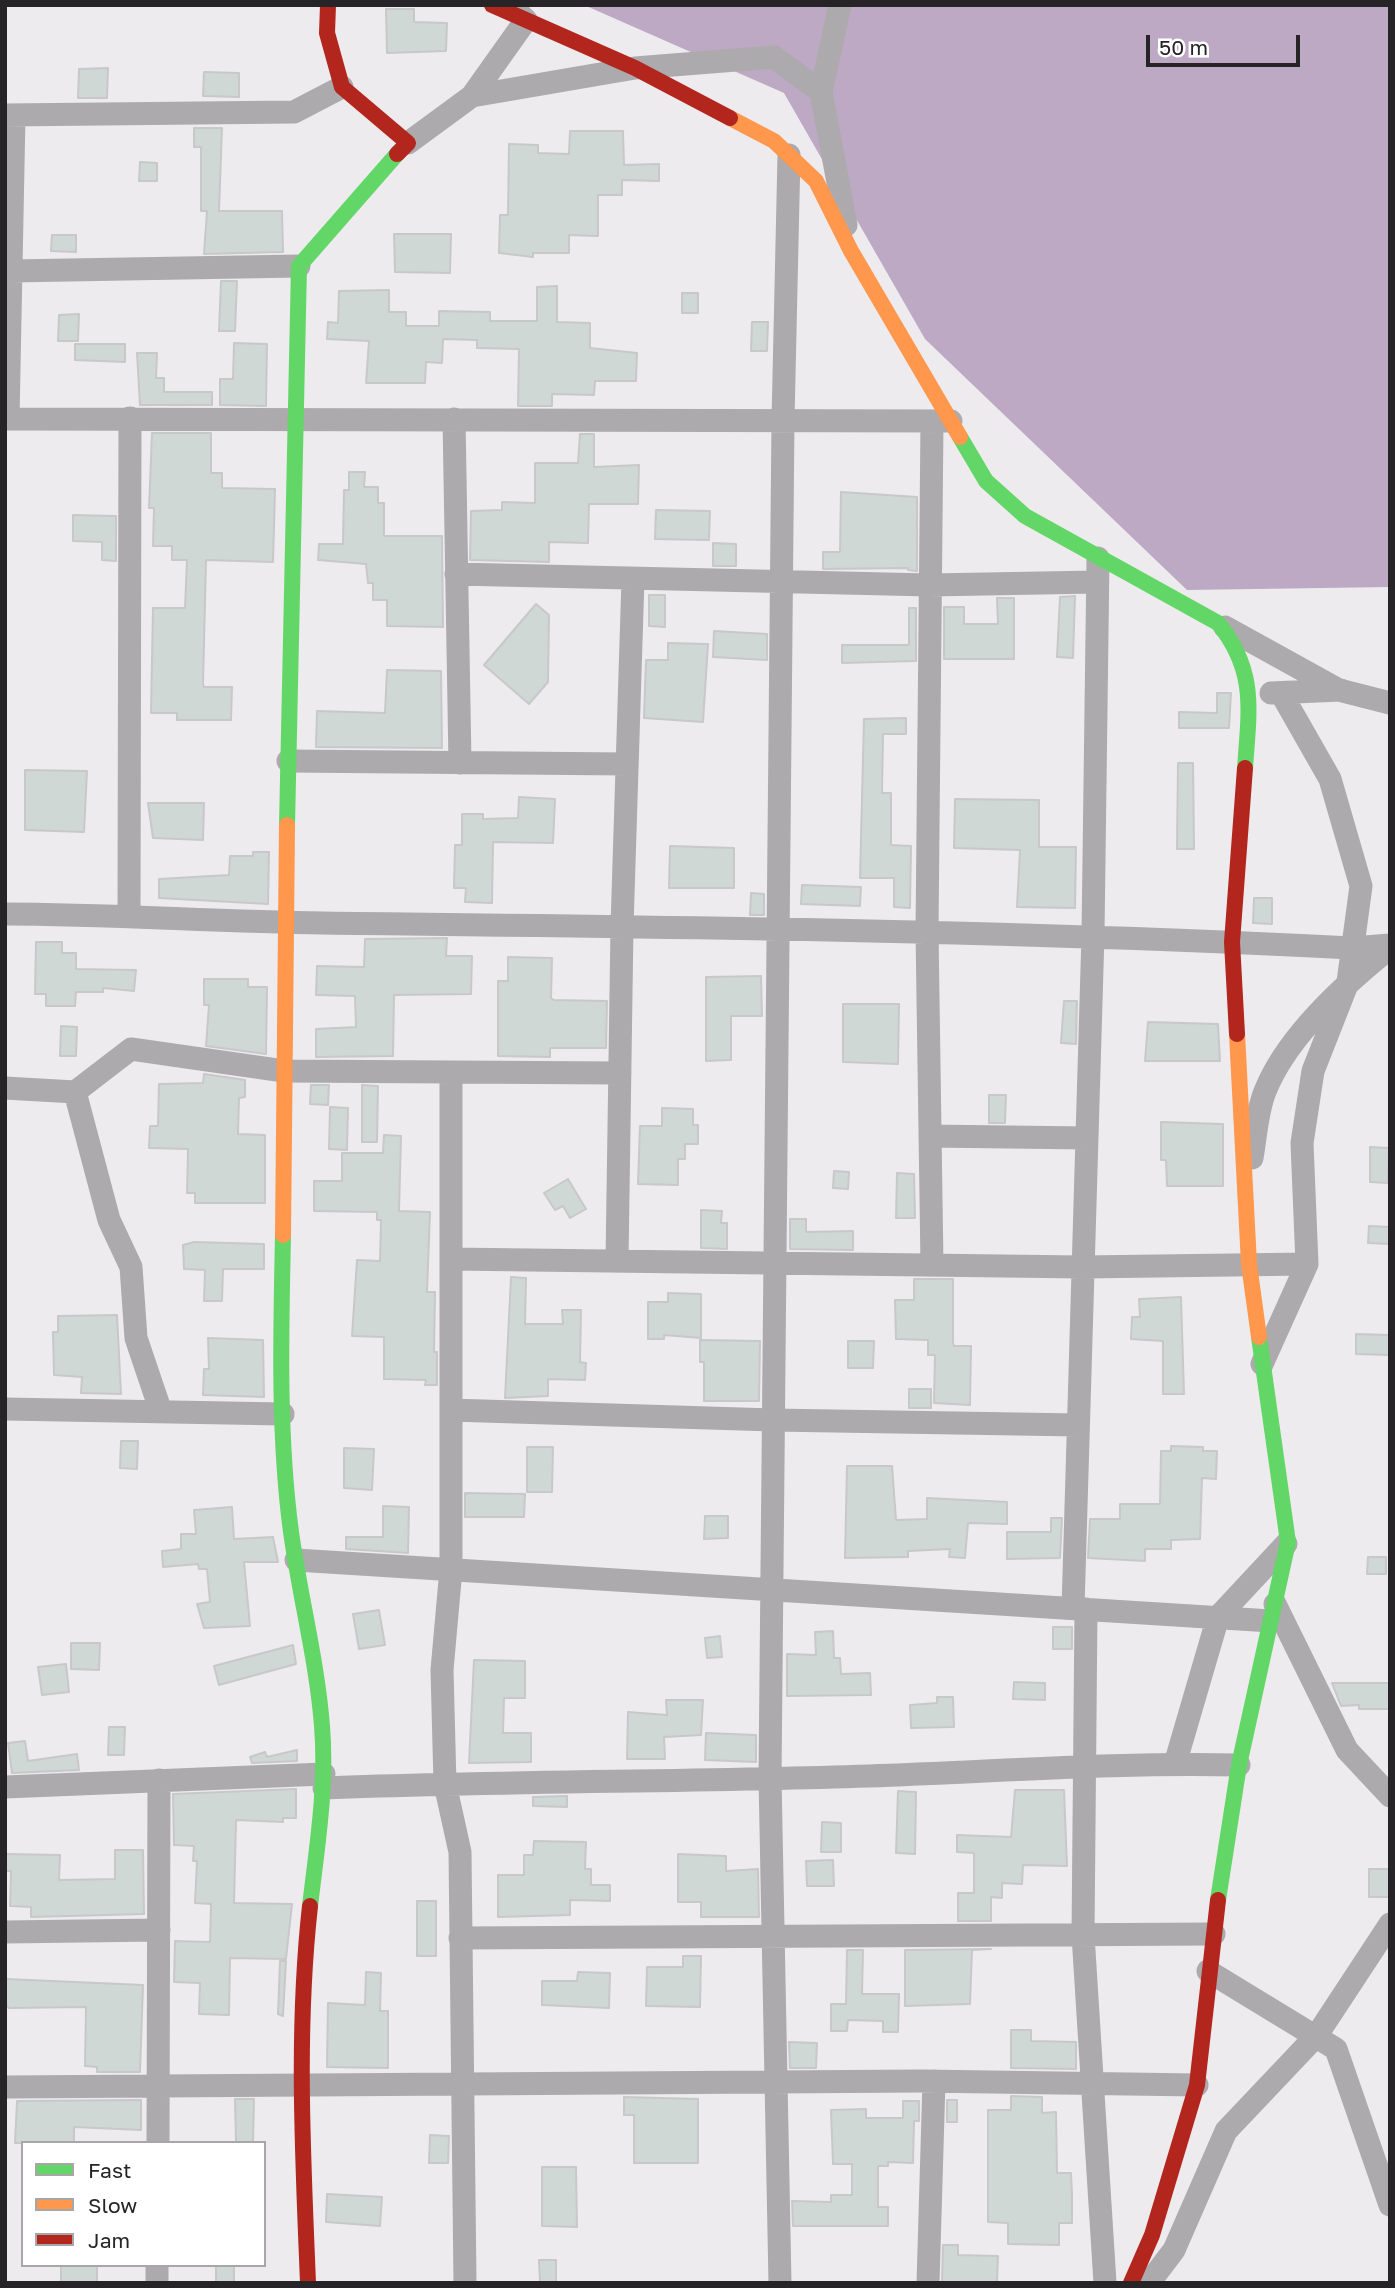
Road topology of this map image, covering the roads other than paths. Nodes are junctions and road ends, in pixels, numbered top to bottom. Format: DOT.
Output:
graph roads {
  1 [pos="327,5"];
  2 [pos="492,5"];
  3 [pos="839,5"];
  4 [pos="518,13"];
  5 [pos="635,68"];
  6 [pos="342,87"];
  7 [pos="821,92"];
  8 [pos="472,96"];
  9 [pos="10,115"];
  10 [pos="408,143"];
  11 [pos="789,155"];
  12 [pos="851,251"];
  13 [pos="299,266"];
  14 [pos="11,271"];
  15 [pos="131,418"];
  16 [pos="294,418"];
  17 [pos="7,419"];
  18 [pos="454,419"];
  19 [pos="783,420"];
  20 [pos="942,421"];
  21 [pos="1098,558"];
  22 [pos="456,574"];
  23 [pos="633,579"];
  24 [pos="782,582"];
  25 [pos="1097,582"];
  26 [pos="930,584"];
  27 [pos="1218,623"];
  28 [pos="1390,687"];
  29 [pos="1339,690"];
  30 [pos="1281,693"];
  31 [pos="1250,694"];
  32 [pos="1390,703"];
  33 [pos="288,761"];
  34 [pos="460,763"];
  35 [pos="627,764"];
  36 [pos="5,914"];
  37 [pos="129,914"];
  38 [pos="286,923"];
  39 [pos="622,927"];
  40 [pos="778,929"];
  41 [pos="927,931"];
  42 [pos="1093,935"];
  43 [pos="1232,942"];
  44 [pos="1390,946"];
  45 [pos="1352,948"];
  46 [pos="1348,982"];
  47 [pos="284,1071"];
  48 [pos="451,1072"];
  49 [pos="620,1073"];
  50 [pos="5,1088"];
  51 [pos="75,1093"];
  52 [pos="930,1136"];
  53 [pos="1087,1139"];
  54 [pos="1245,1189"];
  55 [pos="451,1259"];
  56 [pos="617,1261"];
  57 [pos="775,1263"];
  58 [pos="1249,1264"];
  59 [pos="1307,1264"];
  60 [pos="932,1265"];
  61 [pos="1082,1267"];
  62 [pos="1262,1364"];
  63 [pos="5,1409"];
  64 [pos="451,1410"];
  65 [pos="161,1412"];
  66 [pos="283,1414"];
  67 [pos="773,1420"];
  68 [pos="1078,1424"];
  69 [pos="1288,1542"];
  70 [pos="296,1560"];
  71 [pos="451,1569"];
  72 [pos="772,1590"];
  73 [pos="1079,1609"];
  74 [pos="1273,1613"];
  75 [pos="1218,1617"];
  76 [pos="1175,1763"];
  77 [pos="1239,1765"];
  78 [pos="1084,1767"];
  79 [pos="770,1777"];
  80 [pos="159,1780"];
  81 [pos="324,1781"];
  82 [pos="445,1784"];
  83 [pos="5,1787"];
  84 [pos="1390,1796"];
  85 [pos="1390,1924"];
  86 [pos="159,1930"];
  87 [pos="5,1932"];
  88 [pos="1083,1934"];
  89 [pos="1214,1934"];
  90 [pos="773,1936"];
  91 [pos="460,1938"];
  92 [pos="1208,1971"];
  93 [pos="1317,2035"];
  94 [pos="934,2081"];
  95 [pos="776,2082"];
  96 [pos="462,2084"];
  97 [pos="1091,2084"];
  98 [pos="300,2085"];
  99 [pos="1197,2085"];
  100 [pos="158,2086"];
  101 [pos="5,2087"];
  102 [pos="158,2141"];
  103 [pos="1390,2205"];
  104 [pos="308,2283"];
  105 [pos="465,2283"];
  106 [pos="780,2283"];
  107 [pos="928,2283"];
  108 [pos="1105,2283"];
  109 [pos="1131,2283"];
  110 [pos="1149,2283"];
  1 -- 6 [label="street"];
  2 -- 4 [label="street"];
  3 -- 7 [label="street"];
  4 -- 5 [label="street"];
  4 -- 8 [label="street"];
  5 -- 7 [label="street"];
  5 -- 8 [label="street"];
  5 -- 11 [label="street"];
  6 -- 9 [label="street"];
  6 -- 10 [label="street"];
  7 -- 12 [label="street"];
  8 -- 10 [label="street"];
  9 -- 14 [label="street"];
  10 -- 13 [label="street"];
  11 -- 12 [label="street"];
  11 -- 19 [label="street"];
  12 -- 20 [label="street"];
  13 -- 14 [label="street"];
  13 -- 16 [label="street"];
  14 -- 17 [label="street"];
  15 -- 16 [label="street"];
  15 -- 17 [label="street"];
  15 -- 37 [label="street"];
  16 -- 18 [label="street"];
  16 -- 33 [label="street"];
  18 -- 19 [label="street"];
  18 -- 22 [label="street"];
  19 -- 20 [label="street"];
  19 -- 24 [label="street"];
  20 -- 21 [label="street"];
  20 -- 26 [label="street"];
  21 -- 25 [label="street"];
  21 -- 27 [label="street"];
  22 -- 23 [label="street"];
  22 -- 34 [label="street"];
  23 -- 24 [label="street"];
  23 -- 35 [label="street"];
  24 -- 26 [label="street"];
  24 -- 40 [label="street"];
  25 -- 26 [label="street"];
  25 -- 42 [label="street"];
  26 -- 41 [label="street"];
  27 -- 29 [label="street"];
  27 -- 31 [label="street"];
  28 -- 29 [label="street"];
  29 -- 30 [label="street"];
  29 -- 32 [label="street"];
  30 -- 31 [label="street"];
  30 -- 45 [label="street"];
  31 -- 43 [label="street"];
  33 -- 34 [label="street"];
  33 -- 38 [label="street"];
  34 -- 35 [label="street"];
  35 -- 39 [label="street"];
  36 -- 37 [label="street"];
  37 -- 38 [label="street"];
  38 -- 39 [label="street"];
  38 -- 47 [label="street"];
  39 -- 40 [label="street"];
  39 -- 49 [label="street"];
  40 -- 41 [label="street"];
  40 -- 57 [label="street"];
  41 -- 42 [label="street"];
  41 -- 52 [label="street"];
  42 -- 43 [label="street"];
  42 -- 53 [label="street"];
  43 -- 45 [label="street"];
  43 -- 54 [label="street"];
  44 -- 45 [label="street"];
  44 -- 46 [label="street"];
  45 -- 46 [label="street"];
  46 -- 54 [label="street"];
  46 -- 59 [label="street"];
  47 -- 48 [label="street"];
  47 -- 51 [label="street"];
  47 -- 66 [label="street"];
  48 -- 49 [label="street"];
  48 -- 55 [label="street"];
  49 -- 56 [label="street"];
  50 -- 51 [label="street"];
  51 -- 65 [label="street"];
  52 -- 53 [label="street"];
  52 -- 60 [label="street"];
  53 -- 61 [label="street"];
  54 -- 58 [label="street"];
  55 -- 56 [label="street"];
  55 -- 64 [label="street"];
  56 -- 57 [label="street"];
  57 -- 60 [label="street"];
  57 -- 67 [label="street"];
  58 -- 59 [label="street"];
  58 -- 61 [label="street"];
  58 -- 62 [label="street"];
  59 -- 62 [label="street"];
  60 -- 61 [label="street"];
  61 -- 68 [label="street"];
  62 -- 69 [label="street"];
  63 -- 65 [label="street"];
  64 -- 67 [label="street"];
  64 -- 71 [label="street"];
  65 -- 66 [label="street"];
  66 -- 70 [label="street"];
  67 -- 68 [label="street"];
  67 -- 72 [label="street"];
  68 -- 73 [label="street"];
  69 -- 74 [label="street"];
  69 -- 75 [label="street"];
  70 -- 71 [label="street"];
  70 -- 81 [label="street"];
  71 -- 72 [label="street"];
  71 -- 82 [label="street"];
  72 -- 73 [label="street"];
  72 -- 79 [label="street"];
  73 -- 75 [label="street"];
  73 -- 78 [label="street"];
  74 -- 75 [label="street"];
  74 -- 77 [label="street"];
  74 -- 84 [label="street"];
  75 -- 76 [label="street"];
  76 -- 77 [label="street"];
  76 -- 78 [label="street"];
  77 -- 89 [label="street"];
  78 -- 79 [label="street"];
  78 -- 88 [label="street"];
  79 -- 82 [label="street"];
  79 -- 90 [label="street"];
  80 -- 81 [label="street"];
  80 -- 83 [label="street"];
  80 -- 86 [label="street"];
  81 -- 82 [label="street"];
  81 -- 98 [label="street"];
  82 -- 91 [label="street"];
  85 -- 93 [label="street"];
  86 -- 87 [label="street"];
  86 -- 100 [label="street"];
  88 -- 89 [label="street"];
  88 -- 90 [label="street"];
  88 -- 97 [label="street"];
  89 -- 92 [label="street"];
  90 -- 91 [label="street"];
  90 -- 95 [label="street"];
  91 -- 96 [label="street"];
  92 -- 93 [label="street"];
  92 -- 99 [label="street"];
  93 -- 103 [label="street"];
  93 -- 110 [label="street"];
  94 -- 95 [label="street"];
  94 -- 97 [label="street"];
  94 -- 107 [label="street"];
  95 -- 96 [label="street"];
  95 -- 106 [label="street"];
  96 -- 98 [label="street"];
  96 -- 105 [label="street"];
  97 -- 99 [label="street"];
  97 -- 108 [label="street"];
  98 -- 100 [label="street"];
  98 -- 104 [label="street"];
  99 -- 109 [label="street"];
  100 -- 101 [label="street"];
  100 -- 102 [label="street"];
}
